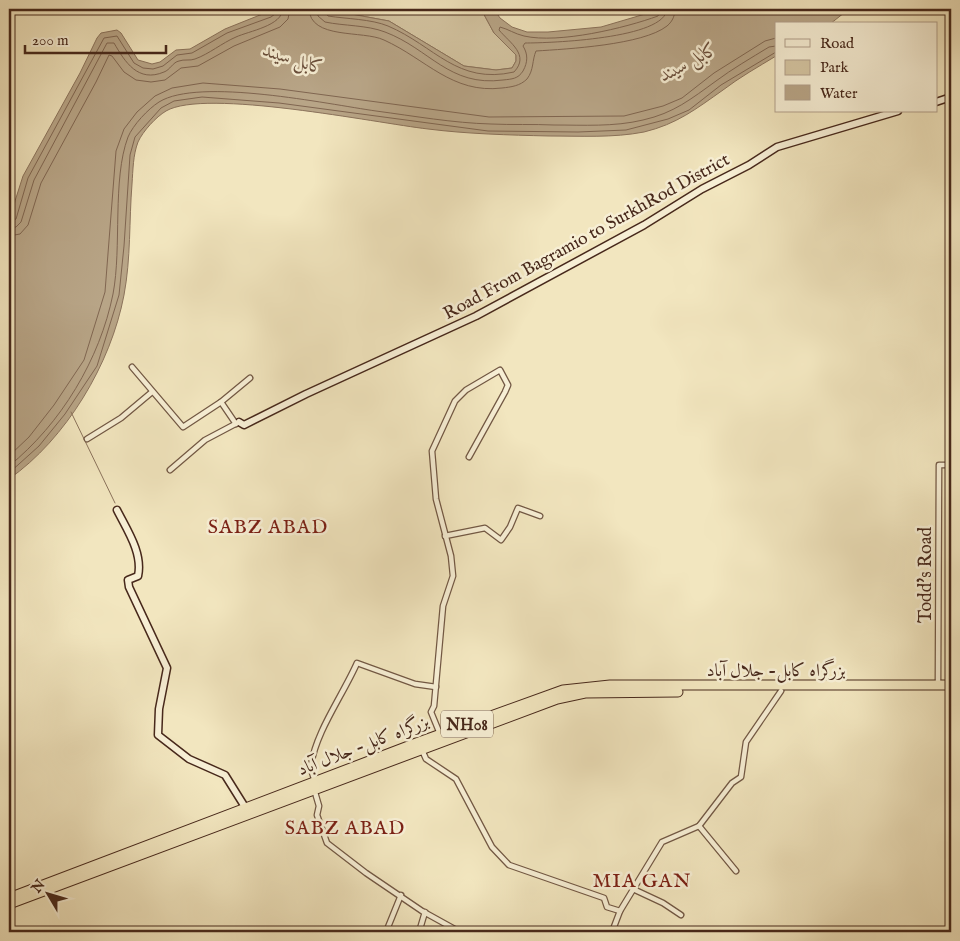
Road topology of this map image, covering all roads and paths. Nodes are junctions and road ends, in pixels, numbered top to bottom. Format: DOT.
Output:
graph roads {
  1 [pos="951,98"];
  2 [pos="938,101"];
  3 [pos="895,112"];
  4 [pos="132,367"];
  5 [pos="250,378"];
  6 [pos="152,392"];
  7 [pos="221,402"];
  8 [pos="238,423"];
  9 [pos="87,439"];
  10 [pos="470,457"];
  11 [pos="951,465"];
  12 [pos="170,470"];
  13 [pos="117,510"];
  14 [pos="540,516"];
  15 [pos="445,536"];
  16 [pos="938,685"];
  17 [pos="951,685"];
  18 [pos="436,687"];
  19 [pos="781,691"];
  20 [pos="951,691"];
  21 [pos="440,734"];
  22 [pos="420,745"];
  23 [pos="315,785"];
  24 [pos="245,807"];
  25 [pos="699,826"];
  26 [pos="736,871"];
  27 [pos="633,889"];
  28 [pos="401,895"];
  29 [pos="9,898"];
  30 [pos="9,904"];
  31 [pos="620,911"];
  32 [pos="425,912"];
  33 [pos="681,914"];
  34 [pos="386,932"];
  35 [pos="419,932"];
  36 [pos="460,932"];
  37 [pos="612,932"];
  1 -- 2 [label="street"];
  3 -- 8 [label="street, Road From Bagramio to SurkhRod District"];
  4 -- 6 [label="street"];
  5 -- 7 [label="street"];
  6 -- 7 [label="street"];
  6 -- 9 [label="street"];
  7 -- 8 [label="street"];
  8 -- 12 [label="street"];
  10 -- 15 [label="street"];
  11 -- 16 [label="street, Todd's Road"];
  13 -- 24 [label="street"];
  14 -- 15 [label="street"];
  15 -- 18 [label="street"];
  16 -- 17 [label="highway, بزرگراه کابل- جلال آباد / NH08"];
  16 -- 21 [label="highway, بزرگراه کابل- جلال آباد / NH08"];
  18 -- 21 [label="street"];
  18 -- 23 [label="street"];
  19 -- 20 [label="highway, بزرگراه کابل- جلال آباد / NH08"];
  19 -- 22 [label="highway, بزرگراه کابل- جلال آباد / NH08"];
  19 -- 25 [label="street"];
  21 -- 22 [label="highway, بزرگراه کابل- جلال آباد / NH08"];
  22 -- 23 [label="highway, بزرگراه کابل- جلال آباد / NH08"];
  22 -- 31 [label="street"];
  23 -- 24 [label="highway, بزرگراه کابل- جلال آباد / NH08"];
  23 -- 28 [label="street"];
  23 -- 30 [label="highway, بزرگراه کابل- جلال آباد / NH08"];
  24 -- 29 [label="highway, بزرگراه کابل- جلال آباد / NH08"];
  25 -- 26 [label="street"];
  25 -- 27 [label="street"];
  27 -- 31 [label="street"];
  27 -- 33 [label="street"];
  28 -- 32 [label="street"];
  28 -- 34 [label="street"];
  31 -- 37 [label="street"];
  32 -- 35 [label="street"];
  32 -- 36 [label="street"];
}
